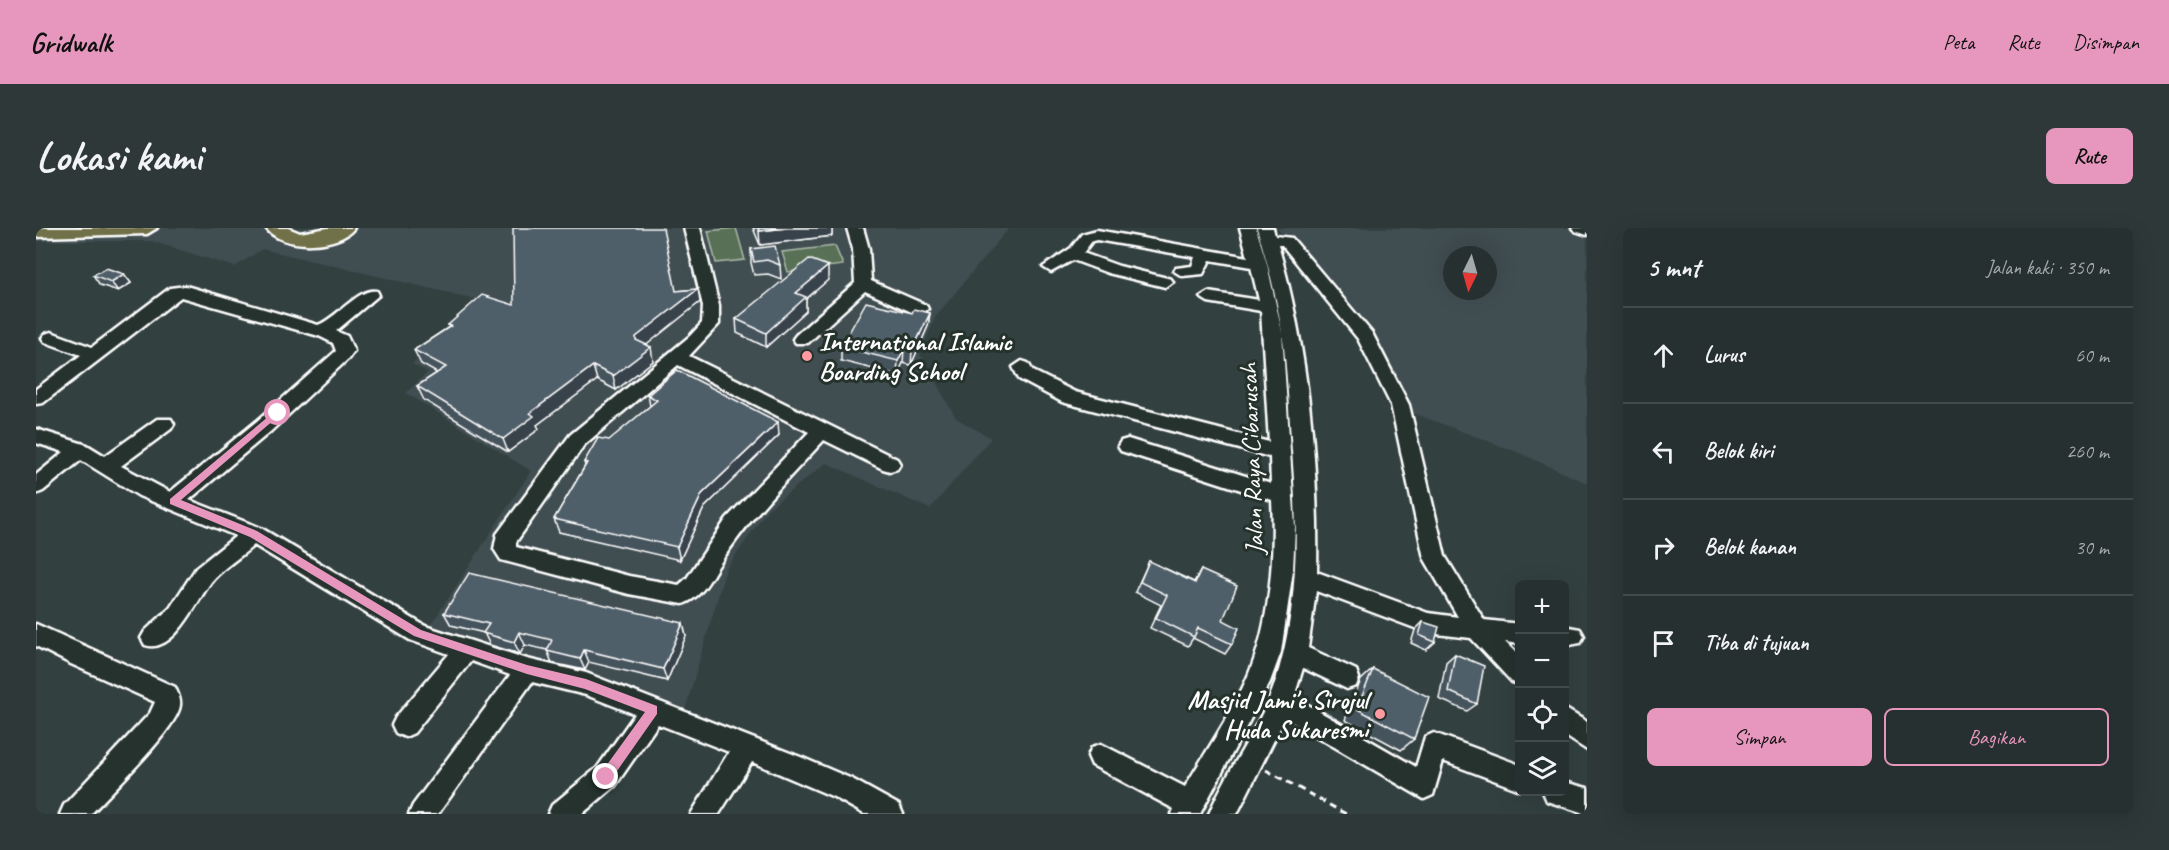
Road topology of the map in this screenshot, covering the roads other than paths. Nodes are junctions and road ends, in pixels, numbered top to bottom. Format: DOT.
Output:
graph roads {
  1 [pos="147,228"];
  2 [pos="259,228"];
  3 [pos="344,228"];
  4 [pos="692,228"];
  5 [pos="855,228"];
  6 [pos="1248,228"];
  7 [pos="1580,228"];
  8 [pos="1587,230"];
  9 [pos="36,231"];
  10 [pos="279,231"];
  11 [pos="1267,234"];
  12 [pos="1204,253"];
  13 [pos="1072,255"];
  14 [pos="1258,264"];
  15 [pos="1051,267"];
  16 [pos="1182,271"];
  17 [pos="1165,282"];
  18 [pos="863,285"];
  19 [pos="370,295"];
  20 [pos="1208,297"];
  21 [pos="1269,307"];
  22 [pos="920,309"];
  23 [pos="322,331"];
  24 [pos="51,338"];
  25 [pos="802,339"];
  26 [pos="95,354"];
  27 [pos="675,356"];
  28 [pos="1022,367"];
  29 [pos="36,398"];
  30 [pos="164,424"];
  31 [pos="822,430"];
  32 [pos="36,436"];
  33 [pos="1128,446"];
  34 [pos="80,450"];
  35 [pos="1280,452"];
  36 [pos="890,464"];
  37 [pos="106,466"];
  38 [pos="36,486"];
  39 [pos="1282,495"];
  40 [pos="173,501"];
  41 [pos="253,534"];
  42 [pos="1306,587"];
  43 [pos="1279,588"];
  44 [pos="1478,630"];
  45 [pos="36,634"];
  46 [pos="1515,634"];
  47 [pos="153,638"];
  48 [pos="467,649"];
  49 [pos="1292,664"];
  50 [pos="1264,665"];
  51 [pos="527,669"];
  52 [pos="1515,669"];
  53 [pos="1347,678"];
  54 [pos="1278,702"];
  55 [pos="653,710"];
  56 [pos="1569,723"];
  57 [pos="405,725"];
  58 [pos="1587,738"];
  59 [pos="746,749"];
  60 [pos="1101,756"];
  61 [pos="1515,775"];
  62 [pos="1569,796"];
  63 [pos="1587,801"];
  64 [pos="1188,809"];
  65 [pos="73,814"];
  66 [pos="422,814"];
  67 [pos="561,814"];
  68 [pos="704,814"];
  69 [pos="890,814"];
  70 [pos="1222,814"];
  1 -- 9 [label="main road"];
  2 -- 10 [label="main road"];
  3 -- 10 [label="main road"];
  4 -- 27 [label="street"];
  5 -- 18 [label="street"];
  6 -- 14 [label="street, Jalan Raya Cibarusah"];
  7 -- 8 [label="street"];
  11 -- 42 [label="street, Jalan Raya Cibarusah"];
  11 -- 44 [label="street"];
  12 -- 13 [label="street"];
  12 -- 14 [label="street"];
  12 -- 16 [label="street"];
  13 -- 15 [label="street"];
  13 -- 17 [label="street"];
  14 -- 21 [label="street, Jalan Raya Cibarusah"];
  18 -- 22 [label="street"];
  18 -- 25 [label="street"];
  19 -- 23 [label="street"];
  20 -- 21 [label="street"];
  21 -- 35 [label="street, Jalan Raya Cibarusah"];
  23 -- 26 [label="street"];
  23 -- 40 [label="street"];
  24 -- 26 [label="street"];
  26 -- 29 [label="street"];
  27 -- 31 [label="street"];
  27 -- 31 [label="street"];
  28 -- 35 [label="street"];
  30 -- 37 [label="street"];
  31 -- 36 [label="street"];
  32 -- 34 [label="street"];
  33 -- 39 [label="street"];
  34 -- 37 [label="street"];
  34 -- 38 [label="street"];
  35 -- 39 [label="street, Jalan Raya Cibarusah"];
  37 -- 40 [label="street"];
  39 -- 43 [label="street, Jalan Raya Cibarusah"];
  40 -- 41 [label="street"];
  41 -- 47 [label="street"];
  41 -- 48 [label="street"];
  42 -- 43 [label="street"];
  42 -- 44 [label="street"];
  42 -- 49 [label="street, Jalan Raya Cibarusah"];
  43 -- 50 [label="street, Jalan Raya Cibarusah"];
  44 -- 46 [label="street"];
  44 -- 52 [label="street"];
  45 -- 65 [label="street"];
  48 -- 51 [label="street"];
  48 -- 57 [label="street"];
  49 -- 50 [label="street"];
  49 -- 53 [label="street"];
  49 -- 54 [label="street, Jalan Raya Cibarusah"];
  50 -- 64 [label="street, Jalan Raya Cibarusah"];
  51 -- 55 [label="street"];
  51 -- 66 [label="street"];
  54 -- 61 [label="street"];
  54 -- 70 [label="street, Jalan Raya Cibarusah"];
  55 -- 59 [label="street"];
  55 -- 67 [label="street"];
  56 -- 58 [label="street"];
  59 -- 68 [label="street"];
  59 -- 69 [label="street"];
  60 -- 64 [label="street"];
  62 -- 63 [label="street"];
}
